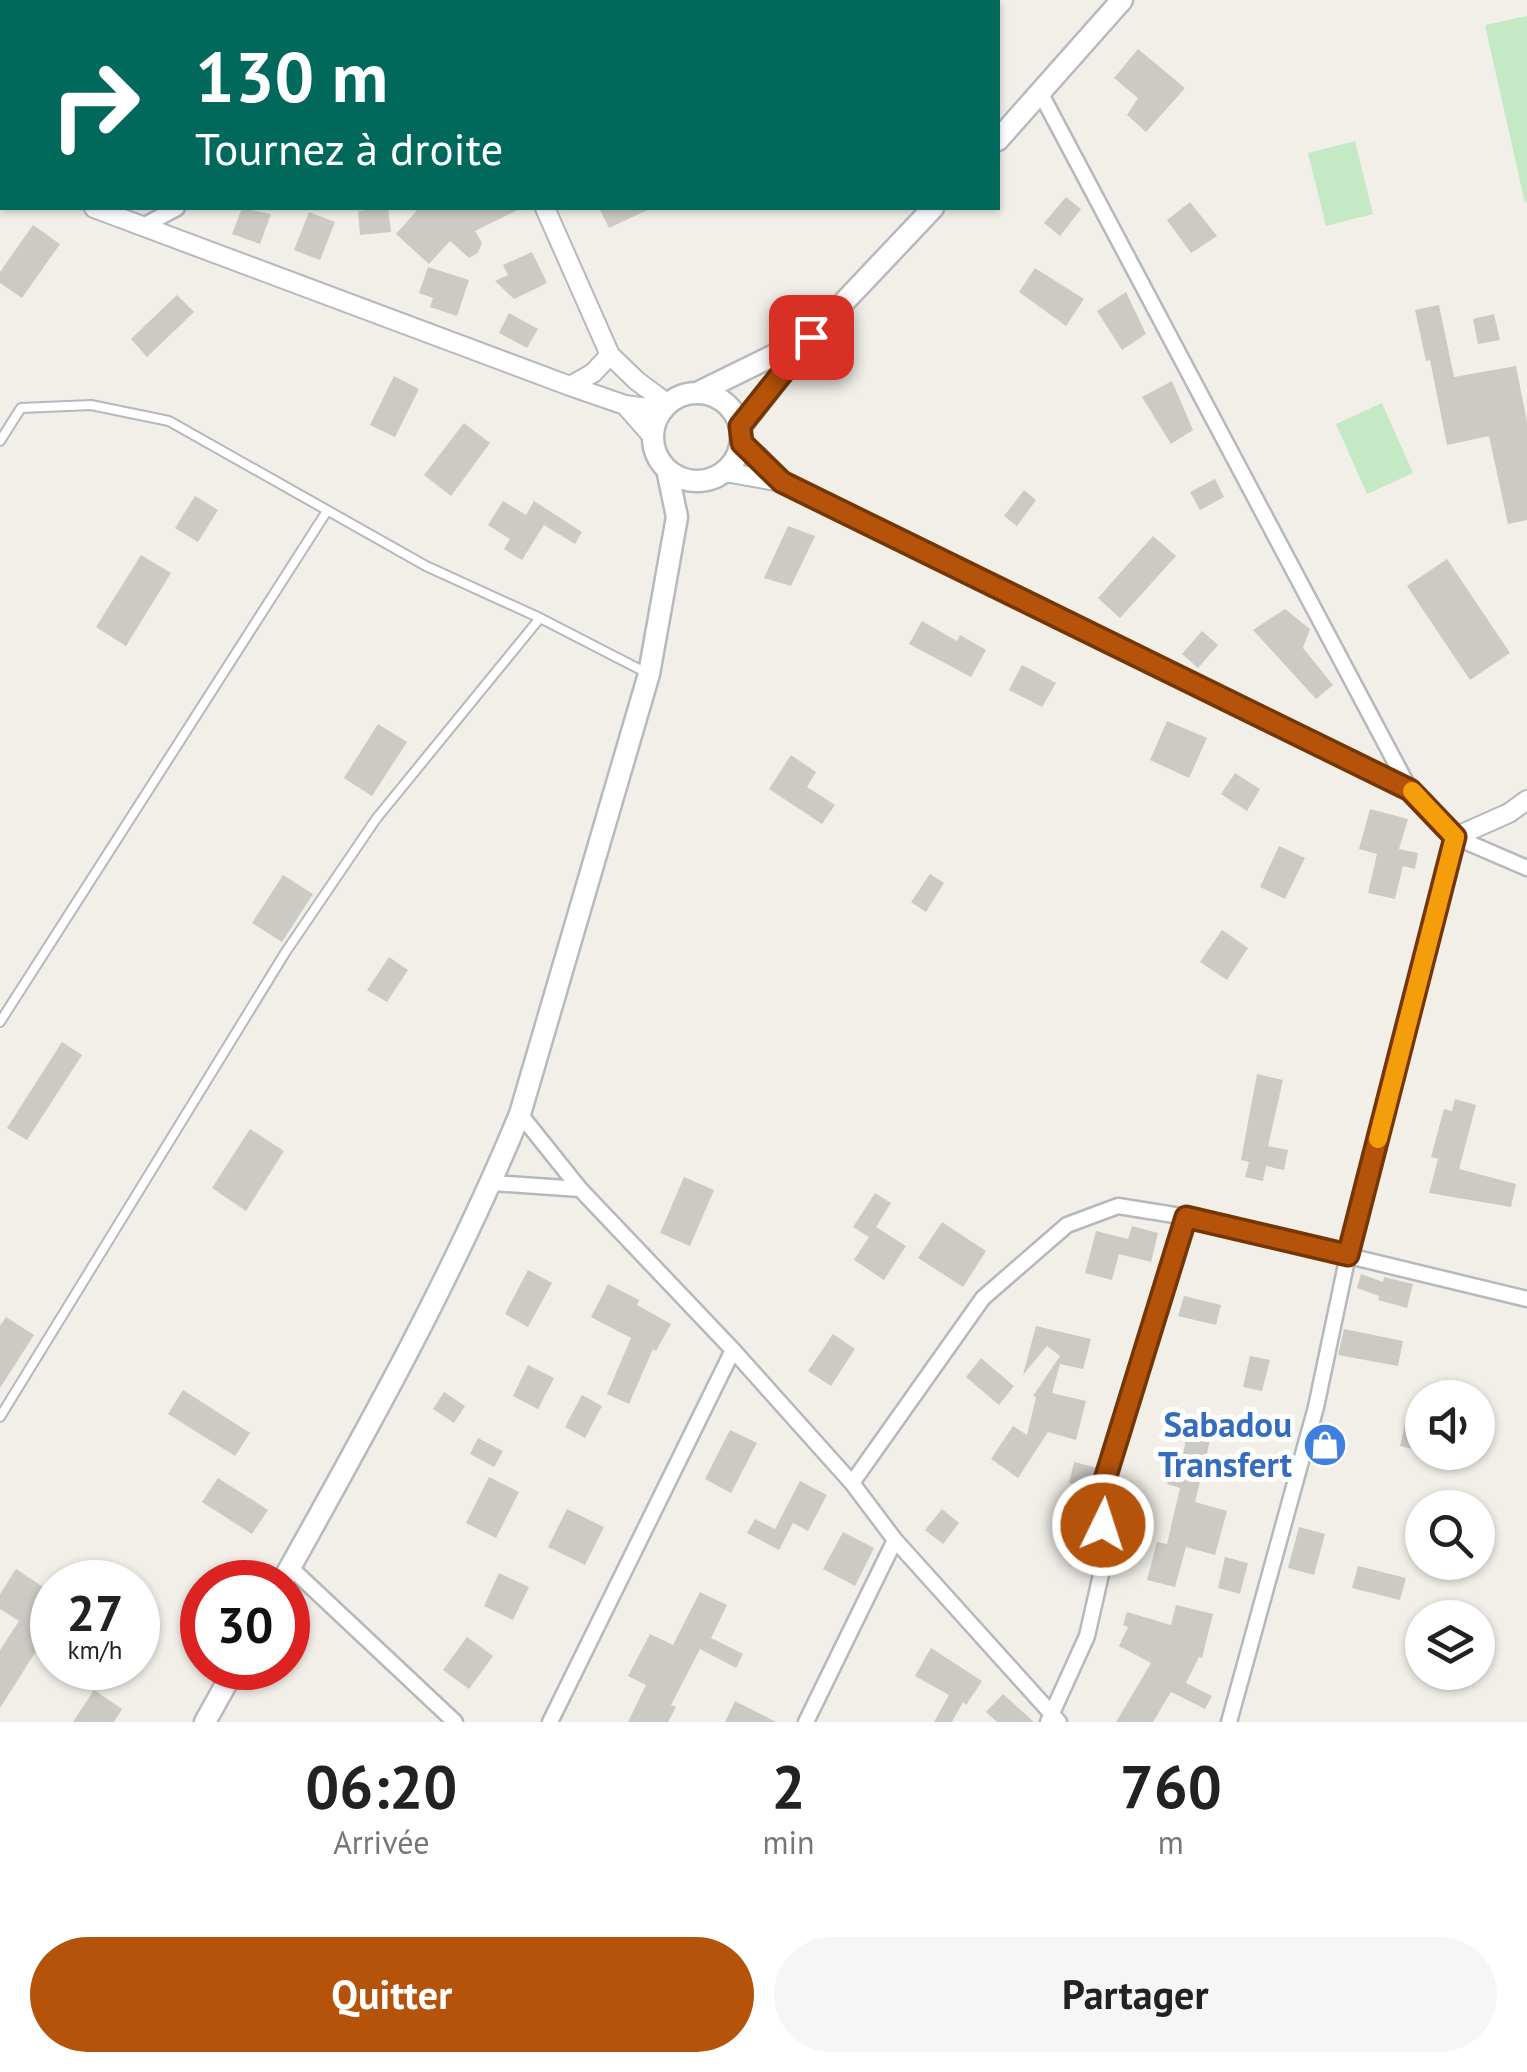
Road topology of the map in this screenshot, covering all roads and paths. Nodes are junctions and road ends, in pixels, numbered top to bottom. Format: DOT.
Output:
graph roads {
  1 [pos="1122,0"];
  2 [pos="1041,94"];
  3 [pos="1000,138"];
  4 [pos="100,210"];
  5 [pos="173,210"];
  6 [pos="546,210"];
  7 [pos="931,210"];
  8 [pos="144,226"];
  9 [pos="811,337"];
  10 [pos="610,355"];
  11 [pos="570,386"];
  12 [pos="697,393"];
  13 [pos="625,405"];
  14 [pos="665,407"];
  15 [pos="741,435"];
  16 [pos="653,437"];
  17 [pos="0,441"];
  18 [pos="667,469"];
  19 [pos="717,476"];
  20 [pos="782,482"];
  21 [pos="327,510"];
  22 [pos="677,517"];
  23 [pos="540,618"];
  24 [pos="649,674"];
  25 [pos="1410,790"];
  26 [pos="1527,800"];
  27 [pos="1455,837"];
  28 [pos="1527,868"];
  29 [pos="0,1022"];
  30 [pos="520,1114"];
  31 [pos="492,1183"];
  32 [pos="580,1189"];
  33 [pos="1186,1217"];
  34 [pos="1348,1255"];
  35 [pos="1527,1298"];
  36 [pos="733,1350"];
  37 [pos="0,1417"];
  38 [pos="852,1483"];
  39 [pos="895,1540"];
  40 [pos="295,1560"];
  41 [pos="310,1596"];
  42 [pos="223,1690"];
  43 [pos="1053,1719"];
  44 [pos="205,1722"];
  45 [pos="455,1722"];
  46 [pos="550,1722"];
  47 [pos="806,1722"];
  48 [pos="1229,1722"];
  1 -- 2 [label="main road"];
  2 -- 3 [label="main road"];
  2 -- 25 [label="street"];
  4 -- 8 [label="street"];
  5 -- 8 [label="street"];
  6 -- 10 [label="street"];
  7 -- 9 [label="main road"];
  8 -- 11 [label="street"];
  9 -- 12 [label="main road"];
  9 -- 15 [label="main road"];
  10 -- 11 [label="street"];
  10 -- 14 [label="street"];
  11 -- 13 [label="street"];
  12 -- 14 [label="main road"];
  12 -- 15 [label="main road"];
  13 -- 14 [label="street"];
  13 -- 16 [label="street"];
  14 -- 16 [label="main road"];
  15 -- 19 [label="main road"];
  15 -- 20 [label="street"];
  16 -- 18 [label="main road"];
  17 -- 21 [label="lane"];
  18 -- 19 [label="main road"];
  18 -- 22 [label="main road"];
  19 -- 20 [label="street"];
  19 -- 22 [label="main road"];
  20 -- 25 [label="street"];
  21 -- 23 [label="lane"];
  21 -- 29 [label="lane"];
  22 -- 24 [label="main road"];
  23 -- 24 [label="lane"];
  23 -- 37 [label="lane"];
  24 -- 30 [label="main road"];
  25 -- 27 [label="street"];
  26 -- 27 [label="street"];
  27 -- 28 [label="street"];
  27 -- 34 [label="street"];
  30 -- 31 [label="main road"];
  30 -- 32 [label="street"];
  31 -- 32 [label="street"];
  31 -- 40 [label="main road"];
  32 -- 36 [label="street"];
  33 -- 34 [label="street"];
  33 -- 38 [label="street"];
  33 -- 43 [label="street"];
  34 -- 35 [label="street"];
  34 -- 48 [label="street"];
  36 -- 38 [label="street"];
  36 -- 46 [label="street"];
  38 -- 39 [label="street"];
  39 -- 43 [label="street"];
  39 -- 47 [label="street"];
  41 -- 45 [label="street"];
  42 -- 44 [label="main road"];
}
